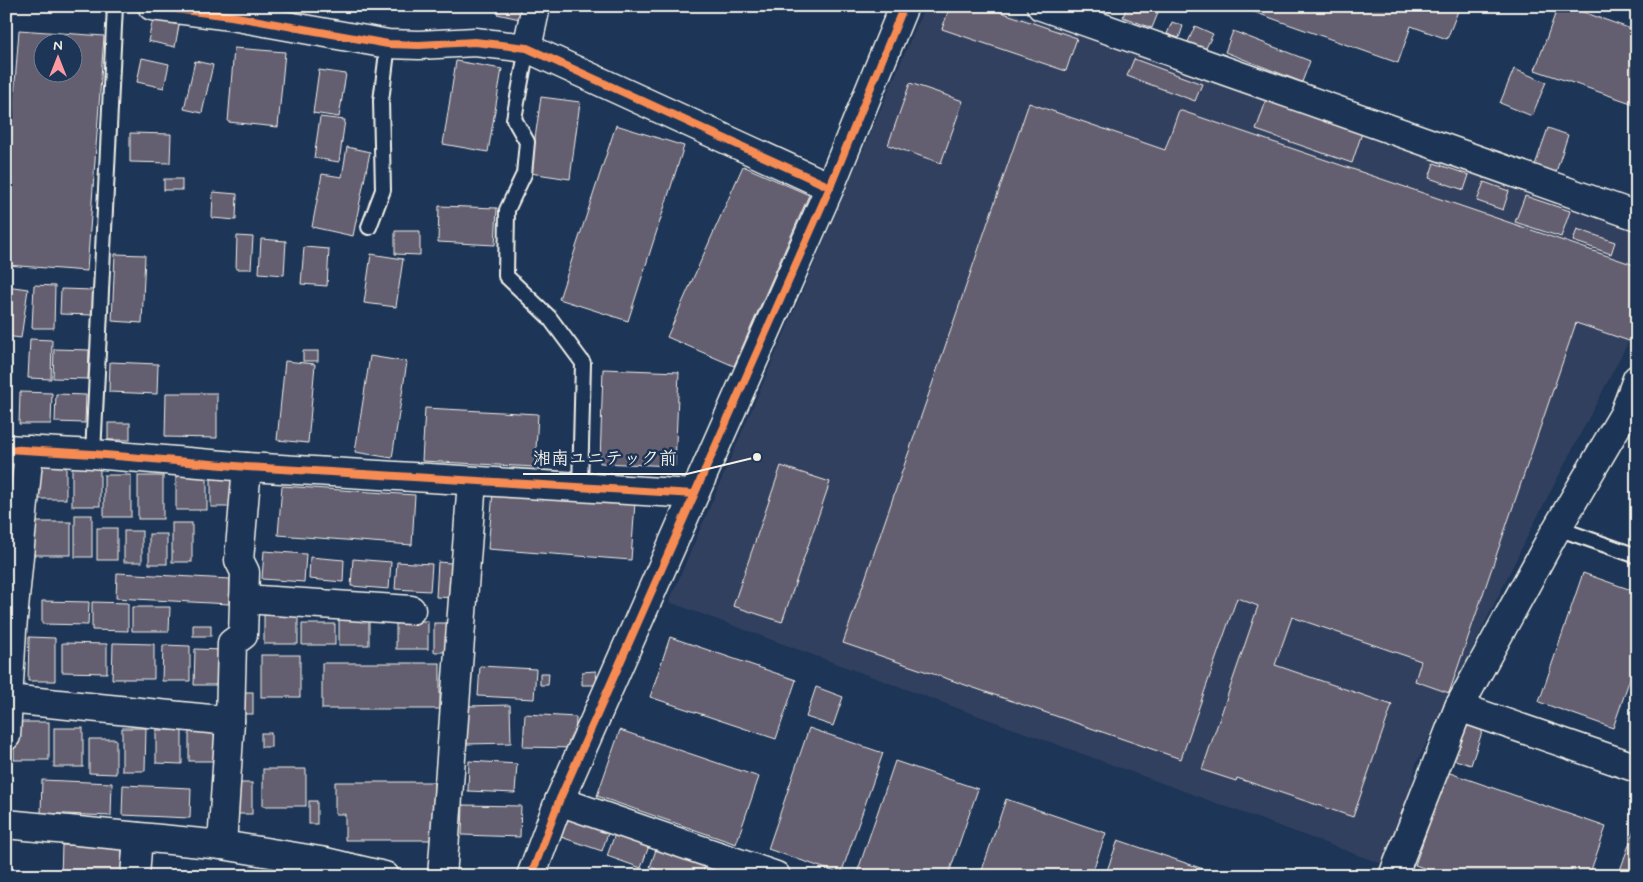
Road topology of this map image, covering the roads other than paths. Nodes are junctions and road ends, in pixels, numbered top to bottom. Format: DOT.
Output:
graph roads {
  1 [pos="115,6"];
  2 [pos="152,6"];
  3 [pos="536,6"];
  4 [pos="904,6"];
  5 [pos="1041,6"];
  6 [pos="232,11"];
  7 [pos="388,44"];
  8 [pos="527,48"];
  9 [pos="830,187"];
  10 [pos="1637,216"];
  11 [pos="369,227"];
  12 [pos="1637,379"];
  13 [pos="18,450"];
  14 [pos="93,454"];
  15 [pos="246,467"];
  16 [pos="472,481"];
  17 [pos="580,487"];
  18 [pos="694,494"];
  19 [pos="15,510"];
  20 [pos="1557,528"];
  21 [pos="1637,556"];
  22 [pos="244,599"];
  23 [pos="411,610"];
  24 [pos="9,630"];
  25 [pos="8,699"];
  26 [pos="1459,707"];
  27 [pos="230,721"];
  28 [pos="6,736"];
  29 [pos="1637,768"];
  30 [pos="559,801"];
  31 [pos="6,824"];
  32 [pos="138,837"];
  33 [pos="222,845"];
  34 [pos="135,876"];
  35 [pos="384,876"];
  36 [pos="442,876"];
  37 [pos="531,876"];
  38 [pos="776,876"];
  39 [pos="1393,876"];
  1 -- 14 [label="lane"];
  2 -- 6 [label="street"];
  3 -- 8 [label="street"];
  4 -- 9 [label="street"];
  5 -- 10 [label="street"];
  6 -- 7 [label="street"];
  7 -- 8 [label="street"];
  7 -- 11 [label="lane"];
  8 -- 9 [label="street"];
  8 -- 17 [label="lane"];
  9 -- 18 [label="street"];
  12 -- 20 [label="street"];
  13 -- 14 [label="street"];
  13 -- 19 [label="street"];
  14 -- 15 [label="street"];
  15 -- 16 [label="street"];
  15 -- 22 [label="street"];
  16 -- 17 [label="street"];
  16 -- 36 [label="street"];
  17 -- 18 [label="street"];
  18 -- 30 [label="street"];
  19 -- 24 [label="street"];
  20 -- 21 [label="lane"];
  20 -- 26 [label="street"];
  22 -- 23 [label="street"];
  22 -- 27 [label="street"];
  24 -- 25 [label="street"];
  25 -- 27 [label="street"];
  25 -- 28 [label="street"];
  26 -- 29 [label="street"];
  26 -- 39 [label="street"];
  27 -- 33 [label="street"];
  30 -- 37 [label="street"];
  30 -- 38 [label="street"];
  31 -- 32 [label="street"];
  32 -- 33 [label="street"];
  32 -- 34 [label="street"];
  33 -- 35 [label="street"];
}
